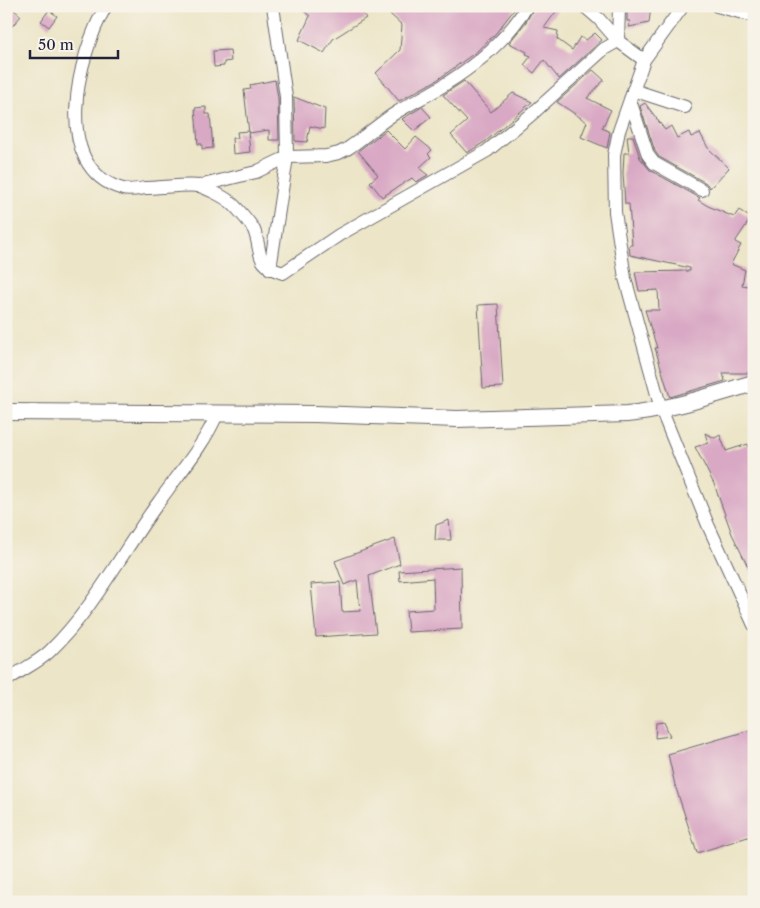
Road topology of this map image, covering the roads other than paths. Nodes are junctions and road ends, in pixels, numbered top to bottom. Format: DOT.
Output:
graph roads {
  1 [pos="106,6"];
  2 [pos="273,6"];
  3 [pos="527,6"];
  4 [pos="584,6"];
  5 [pos="619,6"];
  6 [pos="682,6"];
  7 [pos="717,6"];
  8 [pos="754,16"];
  9 [pos="618,41"];
  10 [pos="644,60"];
  11 [pos="632,95"];
  12 [pos="685,107"];
  13 [pos="287,157"];
  14 [pos="199,186"];
  15 [pos="702,190"];
  16 [pos="270,269"];
  17 [pos="754,382"];
  18 [pos="660,409"];
  19 [pos="6,412"];
  20 [pos="217,414"];
  21 [pos="754,625"];
  22 [pos="6,681"];
  1 -- 14 [label="street"];
  2 -- 13 [label="street"];
  3 -- 13 [label="street"];
  4 -- 9 [label="street"];
  5 -- 9 [label="street"];
  6 -- 10 [label="street"];
  7 -- 8 [label="street"];
  9 -- 10 [label="street"];
  9 -- 16 [label="street"];
  10 -- 11 [label="street"];
  11 -- 12 [label="street"];
  11 -- 15 [label="street"];
  11 -- 18 [label="street"];
  13 -- 14 [label="street"];
  13 -- 16 [label="street"];
  14 -- 16 [label="street"];
  17 -- 18 [label="street"];
  18 -- 20 [label="street"];
  18 -- 21 [label="street"];
  19 -- 20 [label="street"];
  20 -- 22 [label="street"];
}
